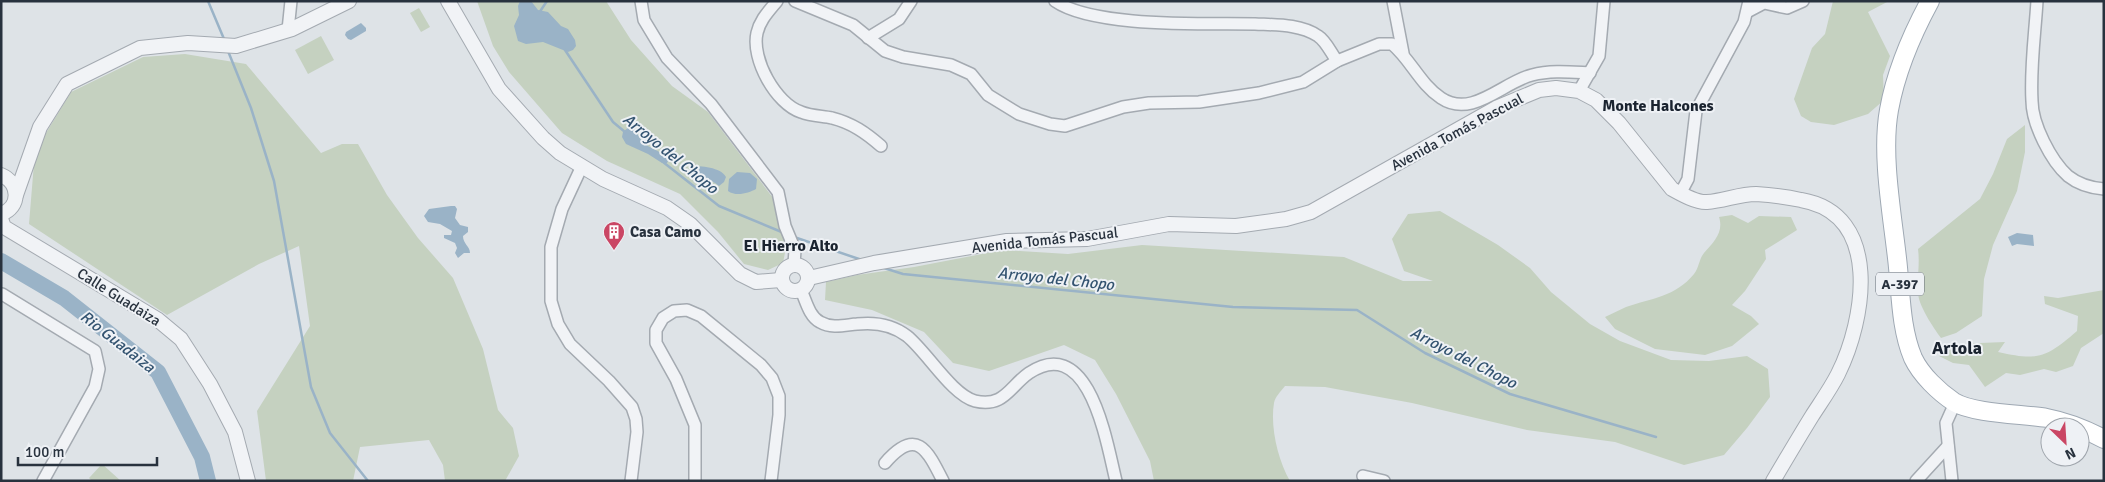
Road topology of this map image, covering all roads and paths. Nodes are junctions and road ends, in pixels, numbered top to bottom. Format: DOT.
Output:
graph roads {
  1 [pos="292,1"];
  2 [pos="349,1"];
  3 [pos="448,1"];
  4 [pos="641,1"];
  5 [pos="777,1"];
  6 [pos="795,1"];
  7 [pos="911,1"];
  8 [pos="1056,1"];
  9 [pos="1393,1"];
  10 [pos="1604,1"];
  11 [pos="1803,1"];
  12 [pos="1930,1"];
  13 [pos="2037,1"];
  14 [pos="1764,2"];
  15 [pos="1748,7"];
  16 [pos="288,30"];
  17 [pos="868,38"];
  18 [pos="1403,53"];
  19 [pos="1336,61"];
  20 [pos="1590,73"];
  21 [pos="1579,91"];
  22 [pos="881,146"];
  23 [pos="582,166"];
  24 [pos="1,175"];
  25 [pos="2104,189"];
  26 [pos="1680,194"];
  27 [pos="16,195"];
  28 [pos="1,214"];
  29 [pos="1,219"];
  30 [pos="794,264"];
  31 [pos="809,278"];
  32 [pos="781,280"];
  33 [pos="801,290"];
  34 [pos="2,294"];
  35 [pos="1955,403"];
  36 [pos="2104,439"];
  37 [pos="1948,446"];
  38 [pos="885,463"];
  39 [pos="1363,476"];
  40 [pos="43,481"];
  41 [pos="248,481"];
  42 [pos="631,481"];
  43 [pos="695,481"];
  44 [pos="771,481"];
  45 [pos="942,481"];
  46 [pos="1116,481"];
  47 [pos="1384,481"];
  48 [pos="1773,481"];
  49 [pos="1916,481"];
  50 [pos="1952,481"];
  1 -- 16 [label="street"];
  2 -- 16 [label="street"];
  3 -- 23 [label="street"];
  4 -- 30 [label="street"];
  5 -- 22 [label="street"];
  6 -- 17 [label="street"];
  7 -- 17 [label="street"];
  8 -- 19 [label="street"];
  9 -- 18 [label="street"];
  10 -- 20 [label="street"];
  11 -- 14 [label="street"];
  12 -- 35 [label="main road, A-397"];
  13 -- 25 [label="street"];
  14 -- 15 [label="street"];
  15 -- 26 [label="street"];
  16 -- 27 [label="street"];
  17 -- 19 [label="street"];
  18 -- 19 [label="street"];
  18 -- 20 [label="street"];
  20 -- 21 [label="street"];
  21 -- 26 [label="street, Avenida Tomás Pascual"];
  21 -- 31 [label="street, Avenida Tomás Pascual"];
  23 -- 32 [label="street"];
  23 -- 42 [label="street"];
  24 -- 27 [label="street"];
  26 -- 48 [label="street, Avenida Tomás Pascual"];
  27 -- 28 [label="street"];
  29 -- 41 [label="street, Calle Guadaiza"];
  30 -- 31 [label="street"];
  30 -- 32 [label="street"];
  31 -- 33 [label="street"];
  32 -- 33 [label="street"];
  33 -- 46 [label="street"];
  34 -- 40 [label="street"];
  35 -- 36 [label="main road, A-397"];
  35 -- 37 [label="street"];
  37 -- 49 [label="street"];
  37 -- 50 [label="street"];
  38 -- 45 [label="street"];
  39 -- 47 [label="street"];
  43 -- 44 [label="street"];
}
